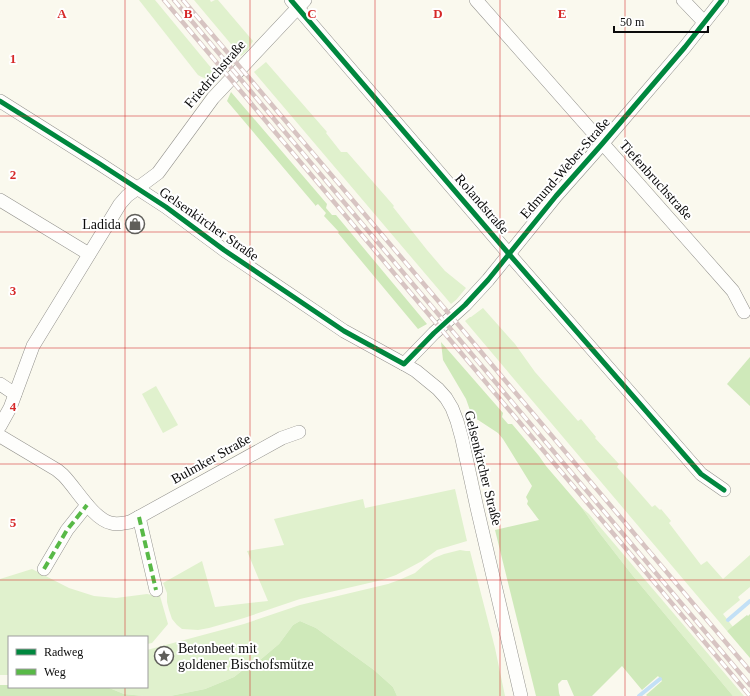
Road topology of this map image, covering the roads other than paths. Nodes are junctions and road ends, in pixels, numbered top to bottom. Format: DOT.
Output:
graph roads {
  1 [pos="476,0"];
  2 [pos="683,0"];
  3 [pos="722,0"];
  4 [pos="298,3"];
  5 [pos="704,22"];
  6 [pos="0,101"];
  7 [pos="602,144"];
  8 [pos="138,188"];
  9 [pos="0,200"];
  10 [pos="89,254"];
  11 [pos="509,254"];
  12 [pos="744,312"];
  13 [pos="404,364"];
  14 [pos="0,384"];
  15 [pos="16,394"];
  16 [pos="0,426"];
  17 [pos="299,432"];
  18 [pos="0,436"];
  19 [pos="724,490"];
  20 [pos="88,505"];
  21 [pos="139,517"];
  22 [pos="44,569"];
  23 [pos="156,590"];
  24 [pos="521,696"];
  1 -- 7 [label="street, Tiefenbruchstraße"];
  2 -- 5 [label="street"];
  3 -- 5 [label="street, Edmund-Weber-Straße"];
  4 -- 8 [label="street, Friedrichstraße"];
  4 -- 11 [label="street, Rolandstraße"];
  5 -- 7 [label="street, Edmund-Weber-Straße"];
  6 -- 8 [label="street, Gelsenkircher Straße"];
  7 -- 11 [label="street, Edmund-Weber-Straße"];
  7 -- 12 [label="street, Tiefenbruchstraße"];
  8 -- 10 [label="street, Friedrichstraße"];
  8 -- 13 [label="street, Gelsenkircher Straße"];
  9 -- 10 [label="street"];
  10 -- 15 [label="street, Friedrichstraße"];
  11 -- 13 [label="street, Edmund-Weber-Straße"];
  11 -- 19 [label="street, Rolandstraße"];
  13 -- 24 [label="street, Gelsenkircher Straße"];
  14 -- 15 [label="street"];
  15 -- 16 [label="street, Friedrichstraße"];
  17 -- 21 [label="street, Bulmker Straße"];
  18 -- 20 [label="street, Bulmker Straße"];
  20 -- 21 [label="street, Bulmker Straße"];
  20 -- 22 [label="street"];
  21 -- 23 [label="street"];
}
